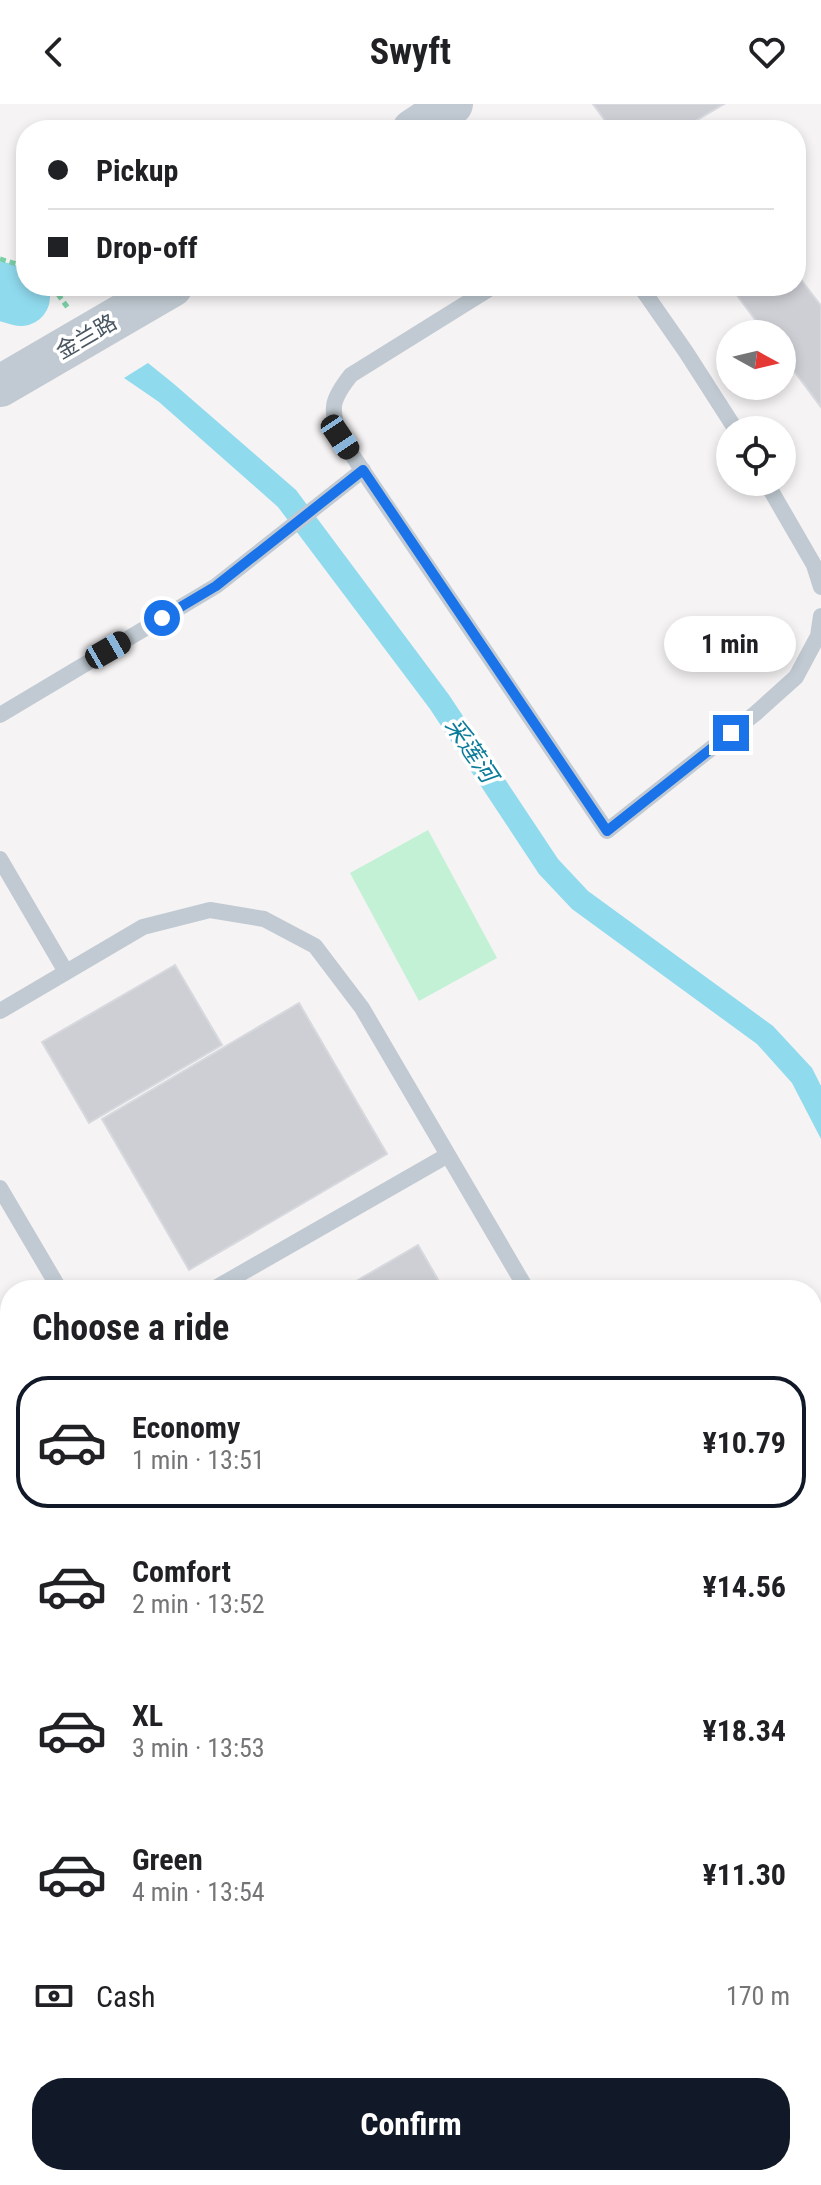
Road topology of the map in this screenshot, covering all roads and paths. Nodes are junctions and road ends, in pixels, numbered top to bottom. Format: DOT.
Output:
graph roads {
  1 [pos="452,104"];
  2 [pos="428,120"];
  3 [pos="155,296"];
  4 [pos="478,296"];
  5 [pos="647,296"];
  6 [pos="0,386"];
  7 [pos="727,416"];
  8 [pos="363,470"];
  9 [pos="774,496"];
  10 [pos="821,587"];
  11 [pos="821,616"];
  12 [pos="0,715"];
  13 [pos="0,859"];
  14 [pos="66,972"];
  15 [pos="0,1011"];
  16 [pos="448,1155"];
  17 [pos="0,1188"];
  18 [pos="54,1280"];
  19 [pos="229,1280"];
  20 [pos="521,1280"];
  1 -- 2 [label="street"];
  3 -- 6 [label="street, 金兰路"];
  4 -- 8 [label="lane"];
  5 -- 7 [label="lane"];
  8 -- 11 [label="lane"];
  8 -- 12 [label="lane"];
  9 -- 10 [label="lane"];
  13 -- 14 [label="lane"];
  14 -- 15 [label="lane"];
  14 -- 16 [label="lane"];
  16 -- 19 [label="lane"];
  16 -- 20 [label="lane"];
  17 -- 18 [label="lane"];
}
